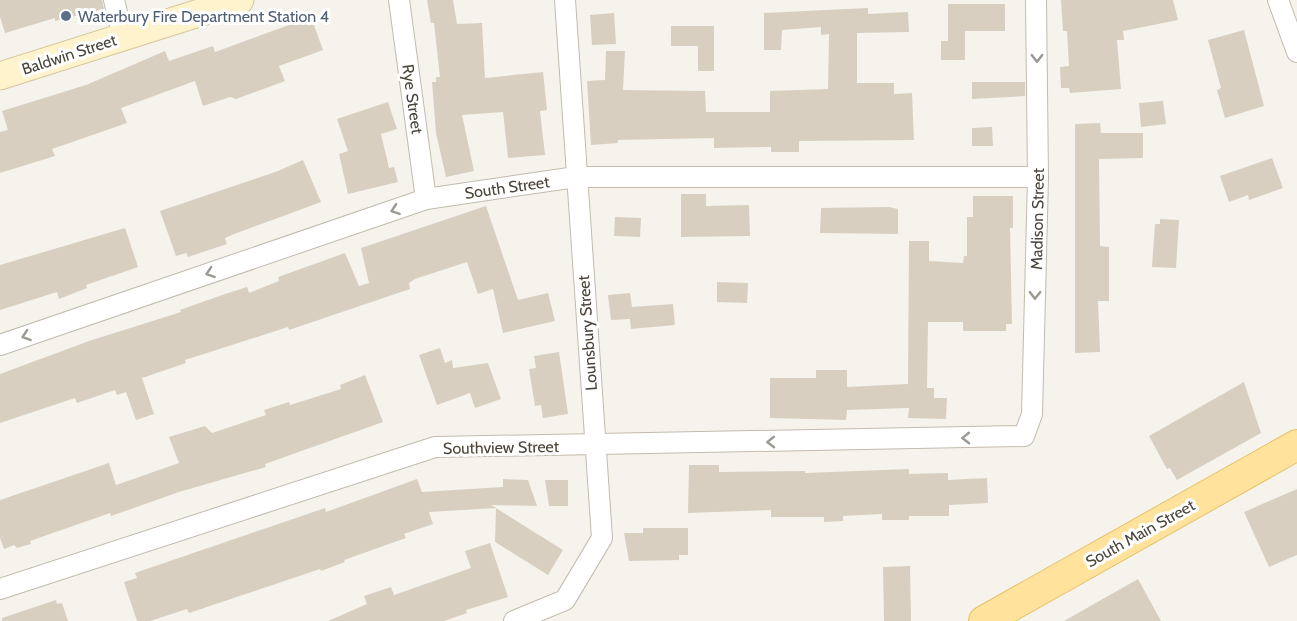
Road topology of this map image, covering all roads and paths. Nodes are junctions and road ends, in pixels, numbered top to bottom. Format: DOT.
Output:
graph roads {
  1 [pos="114,0"];
  2 [pos="240,0"];
  3 [pos="399,0"];
  4 [pos="565,0"];
  5 [pos="1036,0"];
  6 [pos="1278,0"];
  7 [pos="123,37"];
  8 [pos="1297,52"];
  9 [pos="0,76"];
  10 [pos="576,177"];
  11 [pos="1038,177"];
  12 [pos="426,199"];
  13 [pos="0,345"];
  14 [pos="1024,436"];
  15 [pos="595,445"];
  16 [pos="1297,446"];
  17 [pos="0,589"];
  18 [pos="514,621"];
  19 [pos="984,621"];
  1 -- 7 [label="street"];
  2 -- 7 [label="main road, Baldwin Street"];
  3 -- 12 [label="street, Rye Street"];
  4 -- 10 [label="street, Lounsbury Street"];
  5 -- 11 [label="street, Madison Street, one-way"];
  6 -- 8 [label="street"];
  7 -- 9 [label="main road, Baldwin Street"];
  10 -- 11 [label="street, South Street"];
  10 -- 12 [label="street, South Street"];
  10 -- 15 [label="street, Lounsbury Street"];
  11 -- 14 [label="street, Madison Street, one-way"];
  12 -- 13 [label="street, South Street, one-way"];
  14 -- 15 [label="street, Southview Street, one-way"];
  15 -- 17 [label="street, Southview Street"];
  15 -- 18 [label="street, Lounsbury Street"];
  16 -- 19 [label="main road, South Main Street"];
}
